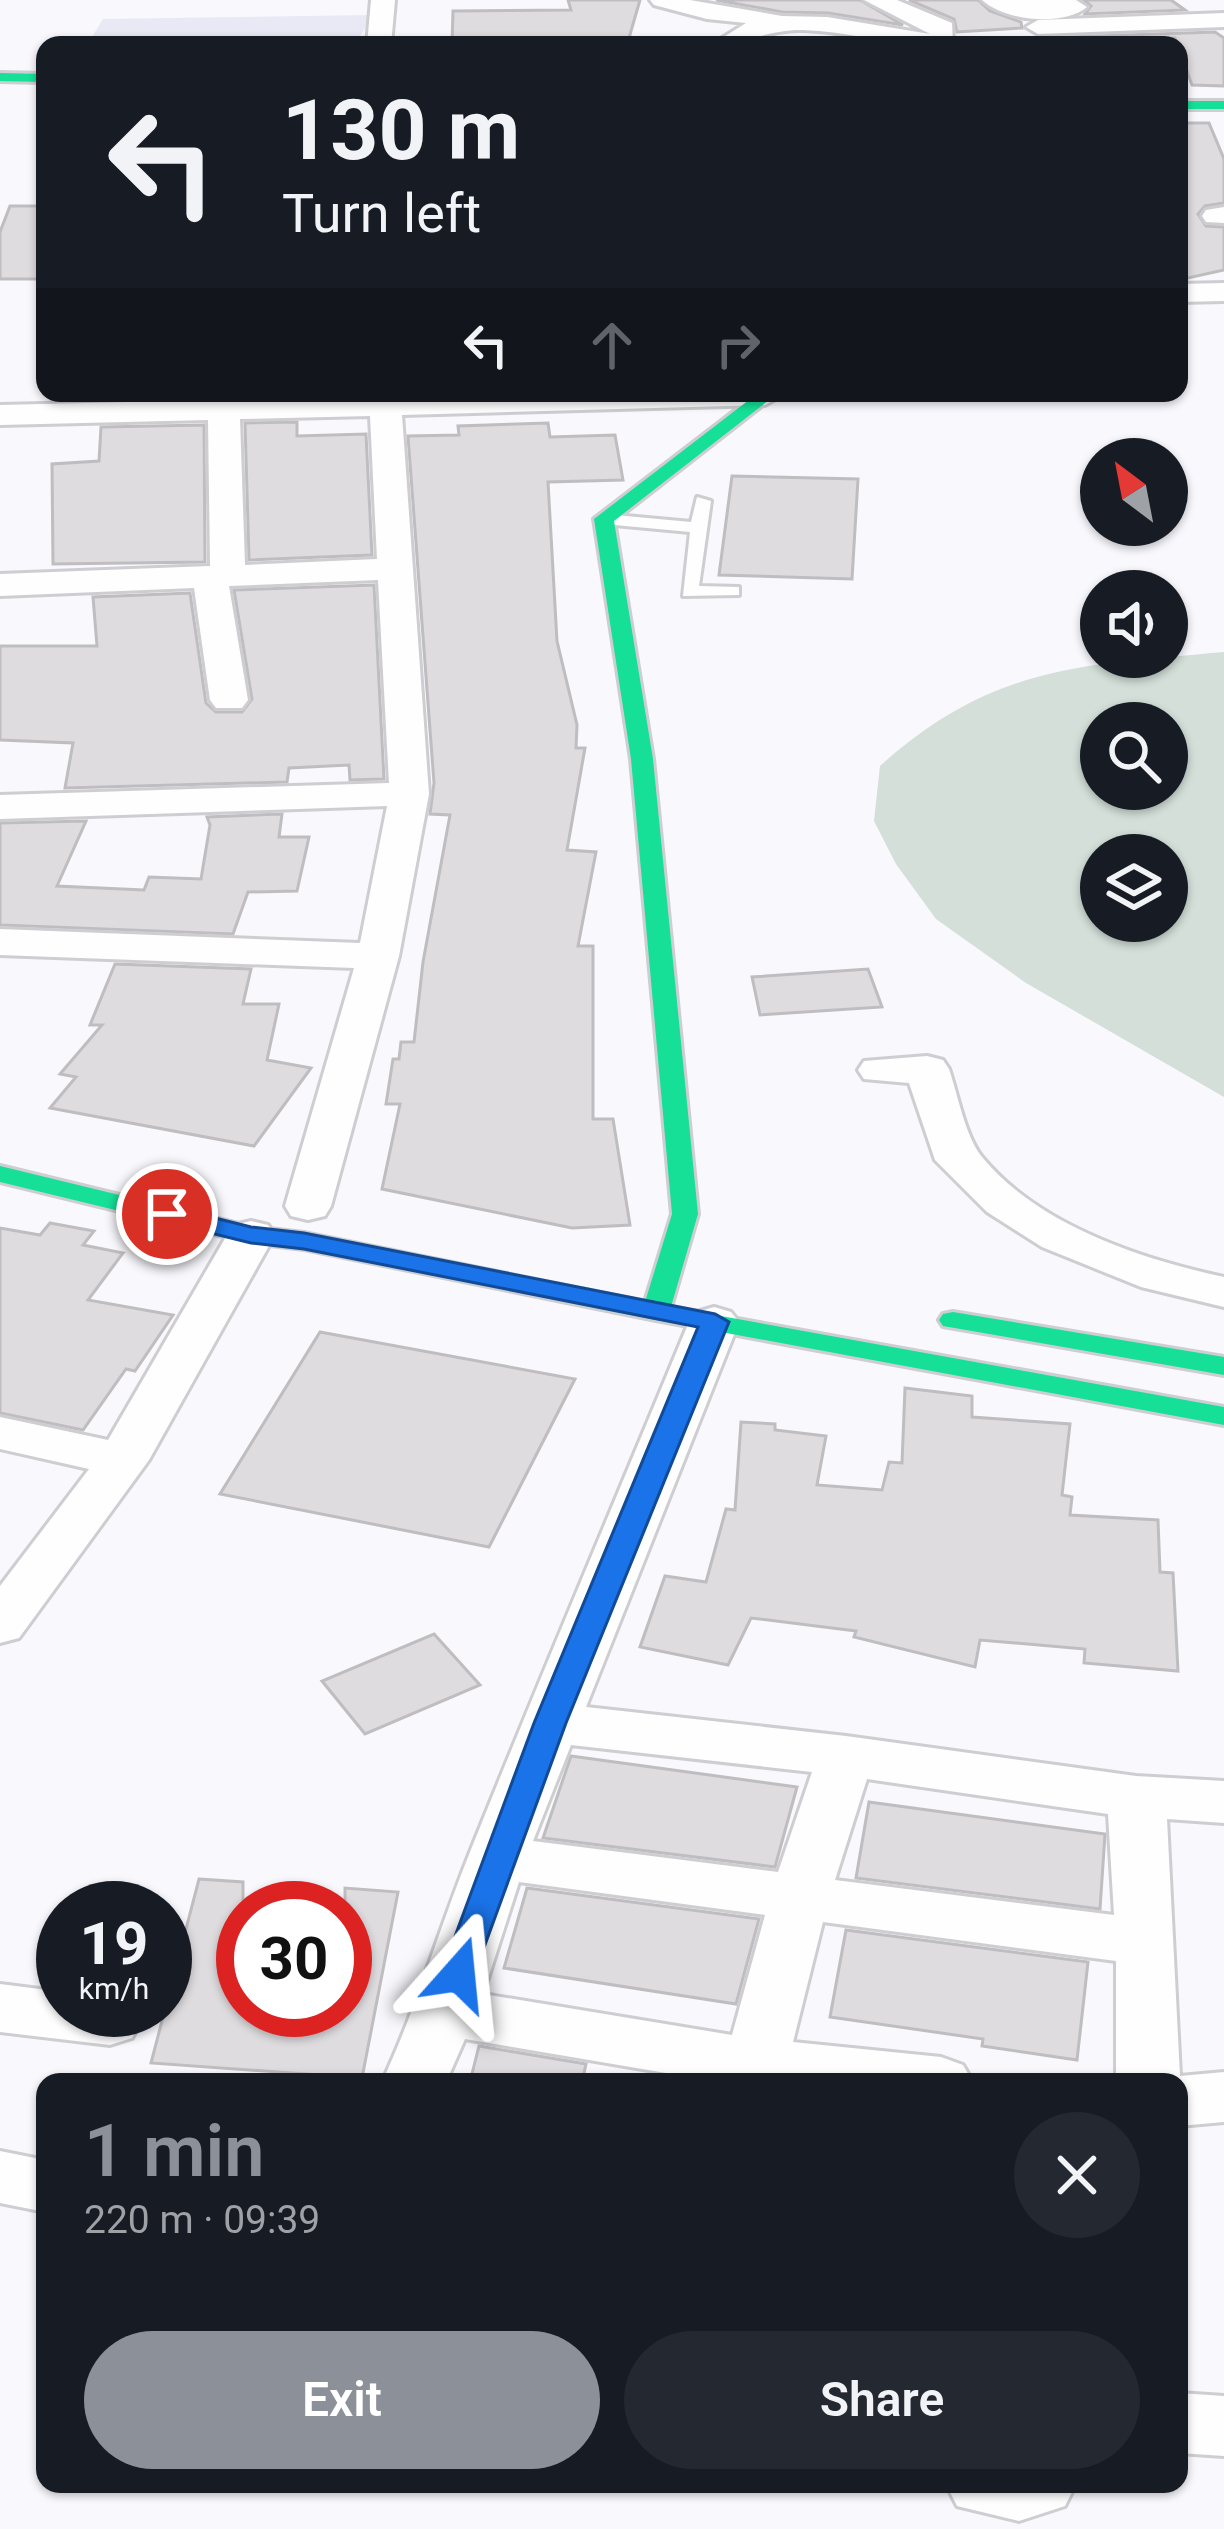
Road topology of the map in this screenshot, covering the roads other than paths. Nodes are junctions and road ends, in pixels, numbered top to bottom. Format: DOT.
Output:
graph roads {
  1 [pos="383,0"];
  2 [pos="662,0"];
  3 [pos="876,0"];
  4 [pos="994,0"];
  5 [pos="1164,0"];
  6 [pos="806,20"];
  7 [pos="1224,20"];
  8 [pos="1038,27"];
  9 [pos="380,36"];
  10 [pos="736,36"];
  11 [pos="896,36"];
  12 [pos="942,36"];
  13 [pos="0,74"];
  14 [pos="36,74"];
  15 [pos="1188,109"];
  16 [pos="1224,110"];
  17 [pos="1224,292"];
  18 [pos="1188,293"];
  19 [pos="524,402"];
  20 [pos="758,402"];
  21 [pos="224,406"];
  22 [pos="385,406"];
  23 [pos="0,415"];
  24 [pos="703,501"];
  25 [pos="604,519"];
  26 [pos="699,528"];
  27 [pos="392,568"];
  28 [pos="219,577"];
  29 [pos="0,585"];
  30 [pos="733,591"];
  31 [pos="229,700"];
  32 [pos="409,794"];
  33 [pos="0,807"];
  34 [pos="0,942"];
  35 [pos="378,956"];
  36 [pos="880,1070"];
  37 [pos="0,1174"];
  38 [pos="294,1214"];
  39 [pos="680,1283"];
  40 [pos="1224,1292"];
  41 [pos="656,1312"];
  42 [pos="934,1316"];
  43 [pos="1224,1366"];
  44 [pos="1224,1416"];
  45 [pos="0,1433"];
  46 [pos="123,1460"];
  47 [pos="20,1567"];
  48 [pos="0,1625"];
  49 [pos="550,1723"];
  50 [pos="846,1756"];
  51 [pos="1136,1797"];
  52 [pos="1224,1802"];
  53 [pos="497,1858"];
  54 [pos="800,1900"];
  55 [pos="1146,1942"];
  56 [pos="0,2008"];
  57 [pos="36,2012"];
  58 [pos="446,2012"];
  59 [pos="753,2072"];
  60 [pos="418,2073"];
  61 [pos="1148,2073"];
  62 [pos="1224,2096"];
  63 [pos="1188,2100"];
  64 [pos="0,2177"];
  65 [pos="36,2184"];
  66 [pos="1188,2423"];
  67 [pos="1224,2426"];
  1 -- 9 [label="street"];
  2 -- 6 [label="street"];
  3 -- 12 [label="street"];
  4 -- 5 [label="street"];
  6 -- 10 [label="street"];
  6 -- 11 [label="street"];
  7 -- 8 [label="street"];
  13 -- 14 [label="main road"];
  15 -- 16 [label="main road"];
  17 -- 18 [label="street"];
  19 -- 22 [label="street"];
  20 -- 25 [label="main road"];
  21 -- 22 [label="street"];
  21 -- 23 [label="street"];
  21 -- 28 [label="street"];
  22 -- 27 [label="street"];
  24 -- 26 [label="lane"];
  25 -- 26 [label="lane"];
  25 -- 39 [label="main road"];
  26 -- 30 [label="lane"];
  27 -- 28 [label="street"];
  27 -- 32 [label="street"];
  28 -- 29 [label="street"];
  28 -- 31 [label="street"];
  32 -- 33 [label="street"];
  32 -- 35 [label="street"];
  34 -- 35 [label="street"];
  35 -- 38 [label="street"];
  36 -- 40 [label="street"];
  37 -- 38 [label="main road"];
  38 -- 41 [label="main road"];
  38 -- 46 [label="street"];
  39 -- 41 [label="main road"];
  39 -- 41 [label="main road"];
  39 -- 44 [label="main road"];
  39 -- 49 [label="street"];
  42 -- 43 [label="main road"];
  45 -- 46 [label="street"];
  46 -- 47 [label="street"];
  47 -- 48 [label="street"];
  49 -- 50 [label="street"];
  49 -- 53 [label="street"];
  50 -- 51 [label="street"];
  50 -- 54 [label="street"];
  51 -- 52 [label="street"];
  51 -- 55 [label="street"];
  53 -- 54 [label="street"];
  53 -- 58 [label="street"];
  54 -- 55 [label="street"];
  54 -- 59 [label="street"];
  55 -- 61 [label="street"];
  56 -- 57 [label="street"];
  58 -- 59 [label="street"];
  58 -- 60 [label="street"];
  62 -- 63 [label="street"];
  64 -- 65 [label="street"];
  66 -- 67 [label="street"];
}
